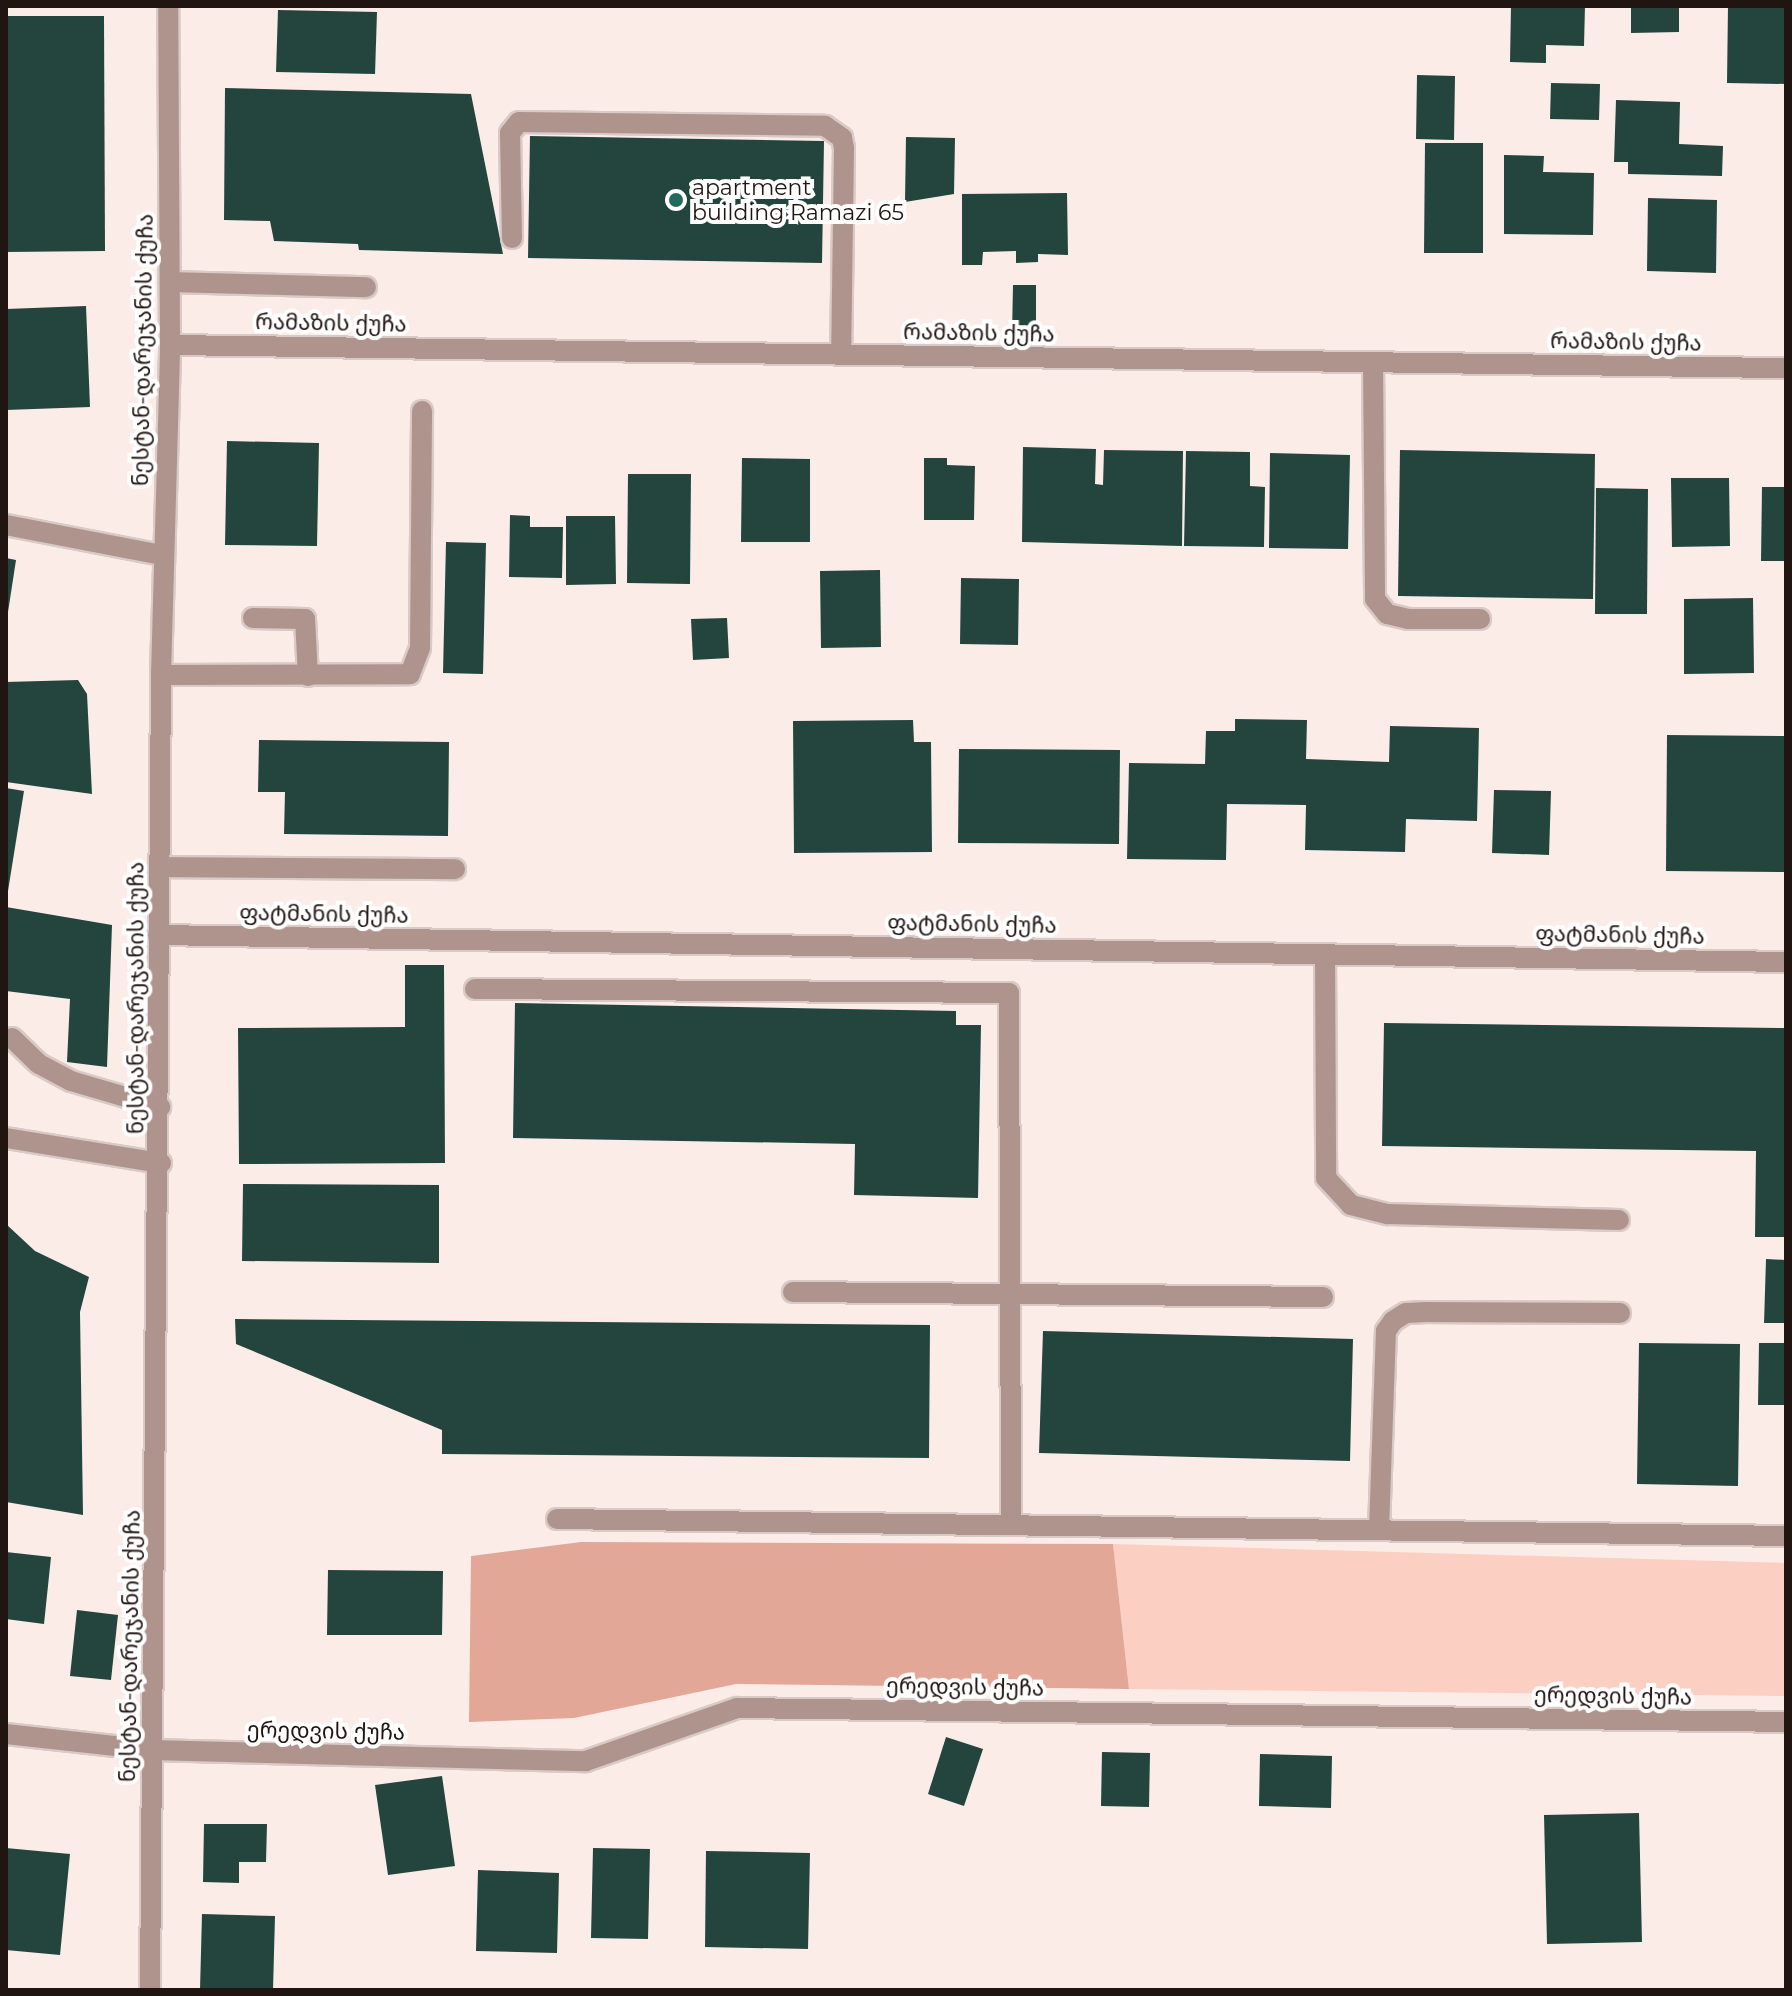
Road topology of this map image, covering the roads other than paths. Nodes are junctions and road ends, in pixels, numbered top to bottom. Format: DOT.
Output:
graph roads {
  1 [pos="168,6"];
  2 [pos="512,238"];
  3 [pos="170,282"];
  4 [pos="366,287"];
  5 [pos="170,345"];
  6 [pos="841,354"];
  7 [pos="1373,362"];
  8 [pos="1786,368"];
  9 [pos="422,411"];
  10 [pos="6,525"];
  11 [pos="162,555"];
  12 [pos="253,618"];
  13 [pos="1480,619"];
  14 [pos="161,675"];
  15 [pos="308,676"];
  16 [pos="159,867"];
  17 [pos="455,869"];
  18 [pos="158,935"];
  19 [pos="1325,954"];
  20 [pos="1786,962"];
  21 [pos="475,989"];
  22 [pos="12,1038"];
  23 [pos="160,1107"];
  24 [pos="6,1138"];
  25 [pos="161,1163"];
  26 [pos="1619,1220"];
  27 [pos="793,1292"];
  28 [pos="1010,1293"];
  29 [pos="1323,1297"];
  30 [pos="1620,1313"];
  31 [pos="557,1519"];
  32 [pos="1011,1525"];
  33 [pos="1379,1530"];
  34 [pos="1786,1536"];
  35 [pos="1786,1722"];
  36 [pos="6,1734"];
  37 [pos="152,1750"];
  38 [pos="150,1990"];
  1 -- 3 [label="street, ნესტან-დარეჯანის ქუჩა"];
  2 -- 6 [label="street"];
  3 -- 4 [label="street"];
  3 -- 5 [label="street, ნესტან-დარეჯანის ქუჩა"];
  5 -- 6 [label="street, რამაზის ქუჩა"];
  5 -- 11 [label="street, ნესტან-დარეჯანის ქუჩა"];
  6 -- 7 [label="street, რამაზის ქუჩა"];
  7 -- 8 [label="street, რამაზის ქუჩა"];
  7 -- 13 [label="street"];
  9 -- 15 [label="street"];
  10 -- 11 [label="street"];
  11 -- 14 [label="street, ნესტან-დარეჯანის ქუჩა"];
  12 -- 15 [label="street"];
  14 -- 15 [label="street"];
  14 -- 16 [label="street, ნესტან-დარეჯანის ქუჩა"];
  16 -- 17 [label="street"];
  16 -- 18 [label="street, ნესტან-დარეჯანის ქუჩა"];
  18 -- 19 [label="street, ფატმანის ქუჩა"];
  18 -- 23 [label="street, ნესტან-დარეჯანის ქუჩა"];
  19 -- 20 [label="street, ფატმანის ქუჩა"];
  19 -- 26 [label="street"];
  21 -- 28 [label="street"];
  22 -- 23 [label="street"];
  23 -- 25 [label="street, ნესტან-დარეჯანის ქუჩა"];
  24 -- 25 [label="street"];
  25 -- 37 [label="street, ნესტან-დარეჯანის ქუჩა"];
  27 -- 28 [label="street"];
  28 -- 29 [label="street"];
  28 -- 32 [label="street"];
  30 -- 33 [label="street"];
  31 -- 32 [label="street"];
  32 -- 33 [label="street"];
  33 -- 34 [label="street"];
  35 -- 37 [label="street, ერედვის ქუჩა"];
  36 -- 37 [label="street, ერედვის ქუჩა"];
  37 -- 38 [label="street, ნესტან-დარეჯანის ქუჩა"];
}
